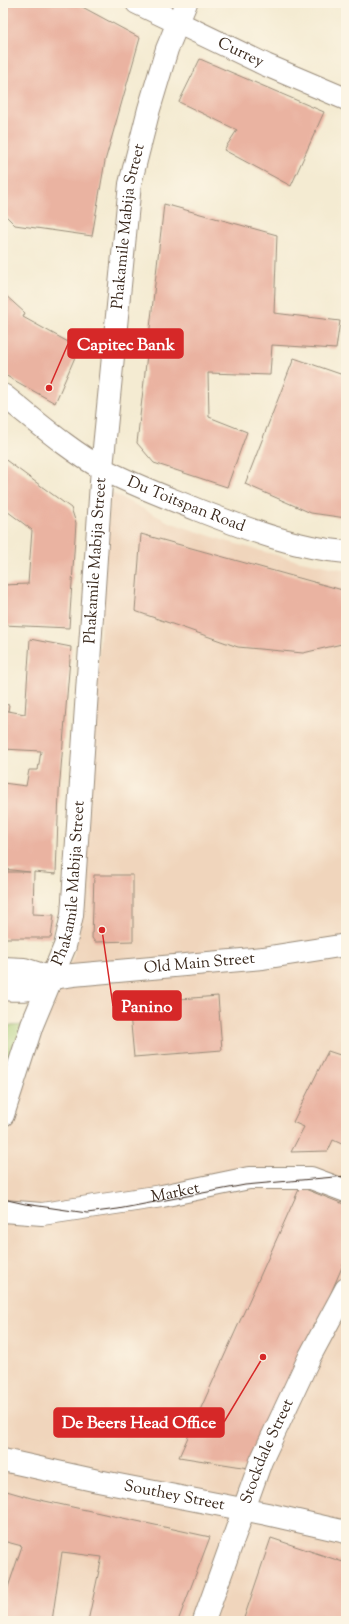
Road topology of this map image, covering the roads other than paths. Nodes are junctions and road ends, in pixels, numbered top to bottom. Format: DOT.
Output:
graph roads {
  1 [pos="137,3"];
  2 [pos="186,3"];
  3 [pos="177,23"];
  4 [pos="346,99"];
  5 [pos="3,395"];
  6 [pos="102,468"];
  7 [pos="346,552"];
  8 [pos="346,945"];
  9 [pos="3,968"];
  10 [pos="52,978"];
  11 [pos="3,989"];
  12 [pos="3,1115"];
  13 [pos="346,1191"];
  14 [pos="3,1211"];
  15 [pos="346,1289"];
  16 [pos="3,1460"];
  17 [pos="243,1509"];
  18 [pos="346,1532"];
  19 [pos="204,1621"];
  1 -- 3 [label="street, Currey"];
  2 -- 3 [label="street, Phakamile Mabija Street"];
  3 -- 4 [label="street, Currey"];
  3 -- 6 [label="street, Phakamile Mabija Street"];
  5 -- 6 [label="street, Du Toitspan Road"];
  6 -- 7 [label="street, Du Toitspan Road"];
  6 -- 10 [label="street, Phakamile Mabija Street"];
  8 -- 10 [label="street, Old Main Street"];
  9 -- 10 [label="street"];
  10 -- 11 [label="street"];
  10 -- 12 [label="street, Phakamile Mabija Street"];
  13 -- 14 [label="street, Market"];
  15 -- 17 [label="street, Stockdale Street"];
  16 -- 17 [label="street, Southey Street"];
  17 -- 18 [label="street, Southey Street"];
  17 -- 19 [label="street, Stockdale Street"];
}
